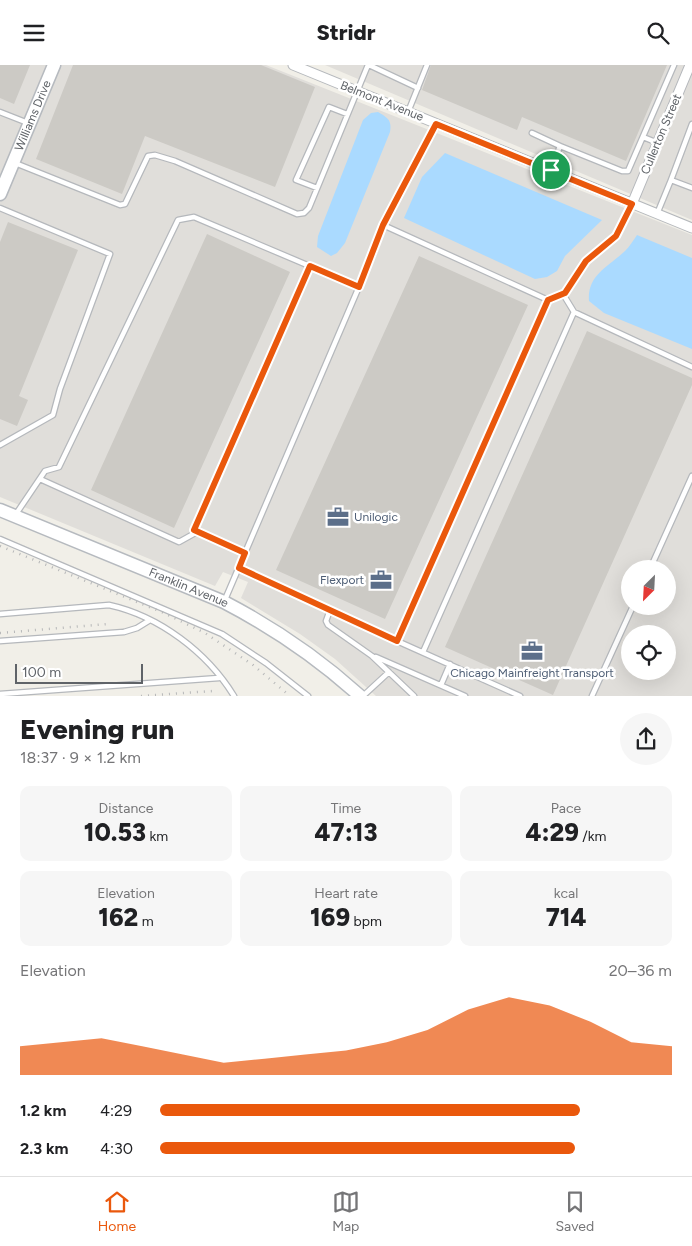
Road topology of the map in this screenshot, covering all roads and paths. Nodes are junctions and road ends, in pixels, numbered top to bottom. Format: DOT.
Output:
graph roads {
  1 [pos="54,65"];
  2 [pos="293,65"];
  3 [pos="368,65"];
  4 [pos="427,65"];
  5 [pos="674,65"];
  6 [pos="690,65"];
  7 [pos="418,88"];
  8 [pos="356,91"];
  9 [pos="0,112"];
  10 [pos="408,112"];
  11 [pos="347,114"];
  12 [pos="29,123"];
  13 [pos="436,124"];
  14 [pos="692,124"];
  15 [pos="532,133"];
  16 [pos="643,137"];
  17 [pos="658,143"];
  18 [pos="560,146"];
  19 [pos="13,162"];
  20 [pos="551,170"];
  21 [pos="671,179"];
  22 [pos="317,188"];
  23 [pos="692,188"];
  24 [pos="0,193"];
  25 [pos="632,204"];
  26 [pos="0,208"];
  27 [pos="657,214"];
  28 [pos="383,225"];
  29 [pos="692,228"];
  30 [pos="310,266"];
  31 [pos="359,287"];
  32 [pos="563,294"];
  33 [pos="548,300"];
  34 [pos="574,312"];
  35 [pos="692,367"];
  36 [pos="1,443"];
  37 [pos="692,476"];
  38 [pos="40,479"];
  39 [pos="0,510"];
  40 [pos="15,516"];
  41 [pos="198,532"];
  42 [pos="0,539"];
  43 [pos="245,553"];
  44 [pos="654,560"];
  45 [pos="239,568"];
  46 [pos="224,602"];
  47 [pos="330,610"];
  48 [pos="0,614"];
  49 [pos="629,615"];
  50 [pos="150,620"];
  51 [pos="0,641"];
  52 [pos="397,641"];
  53 [pos="423,652"];
  54 [pos="372,655"];
  55 [pos="450,664"];
  56 [pos="389,672"];
  57 [pos="219,678"];
  58 [pos="441,685"];
  59 [pos="0,694"];
  60 [pos="234,696"];
  61 [pos="308,696"];
  62 [pos="362,696"];
  63 [pos="414,696"];
  64 [pos="465,696"];
  65 [pos="520,696"];
  66 [pos="592,696"];
  1 -- 12 [label="main road, Williams Drive"];
  2 -- 8 [label="street, Belmont Avenue"];
  3 -- 7 [label="lane"];
  3 -- 8 [label="lane"];
  4 -- 7 [label="lane"];
  5 -- 16 [label="lane"];
  6 -- 17 [label="street, Cullerton Street"];
  7 -- 10 [label="lane"];
  8 -- 10 [label="street, Belmont Avenue"];
  8 -- 11 [label="lane"];
  9 -- 12 [label="lane"];
  10 -- 13 [label="street, Belmont Avenue"];
  11 -- 22 [label="lane"];
  11 -- 22 [label="lane"];
  12 -- 19 [label="main road, Williams Drive"];
  13 -- 20 [label="street, Belmont Avenue"];
  13 -- 28 [label="lane"];
  14 -- 21 [label="lane"];
  15 -- 18 [label="lane"];
  16 -- 17 [label="lane"];
  16 -- 18 [label="lane"];
  17 -- 25 [label="street, Cullerton Street"];
  18 -- 20 [label="lane"];
  19 -- 22 [label="lane"];
  19 -- 24 [label="main road, Williams Drive"];
  20 -- 25 [label="street, Belmont Avenue"];
  21 -- 23 [label="lane"];
  21 -- 27 [label="lane"];
  25 -- 27 [label="street, Belmont Avenue"];
  25 -- 32 [label="lane"];
  26 -- 36 [label="lane"];
  27 -- 29 [label="street, Belmont Avenue"];
  28 -- 31 [label="lane"];
  28 -- 33 [label="lane"];
  30 -- 31 [label="lane"];
  30 -- 38 [label="lane"];
  30 -- 41 [label="lane"];
  31 -- 43 [label="lane"];
  32 -- 33 [label="lane"];
  32 -- 34 [label="lane"];
  33 -- 52 [label="lane"];
  34 -- 35 [label="lane"];
  34 -- 53 [label="lane"];
  37 -- 44 [label="lane"];
  38 -- 40 [label="lane"];
  38 -- 41 [label="lane"];
  39 -- 40 [label="main road, Franklin Avenue"];
  40 -- 46 [label="main road, Franklin Avenue"];
  41 -- 43 [label="lane"];
  42 -- 61 [label="lane"];
  43 -- 45 [label="lane"];
  45 -- 46 [label="lane"];
  45 -- 47 [label="lane"];
  46 -- 62 [label="main road, Franklin Avenue"];
  47 -- 52 [label="lane"];
  47 -- 54 [label="lane"];
  48 -- 50 [label="lane"];
  49 -- 66 [label="lane"];
  50 -- 51 [label="lane"];
  50 -- 57 [label="lane"];
  52 -- 53 [label="lane"];
  53 -- 55 [label="lane"];
  54 -- 56 [label="lane"];
  54 -- 58 [label="lane"];
  55 -- 58 [label="lane"];
  55 -- 65 [label="lane"];
  56 -- 62 [label="lane"];
  56 -- 63 [label="lane"];
  57 -- 59 [label="lane"];
  57 -- 60 [label="lane"];
  58 -- 64 [label="lane"];
}
